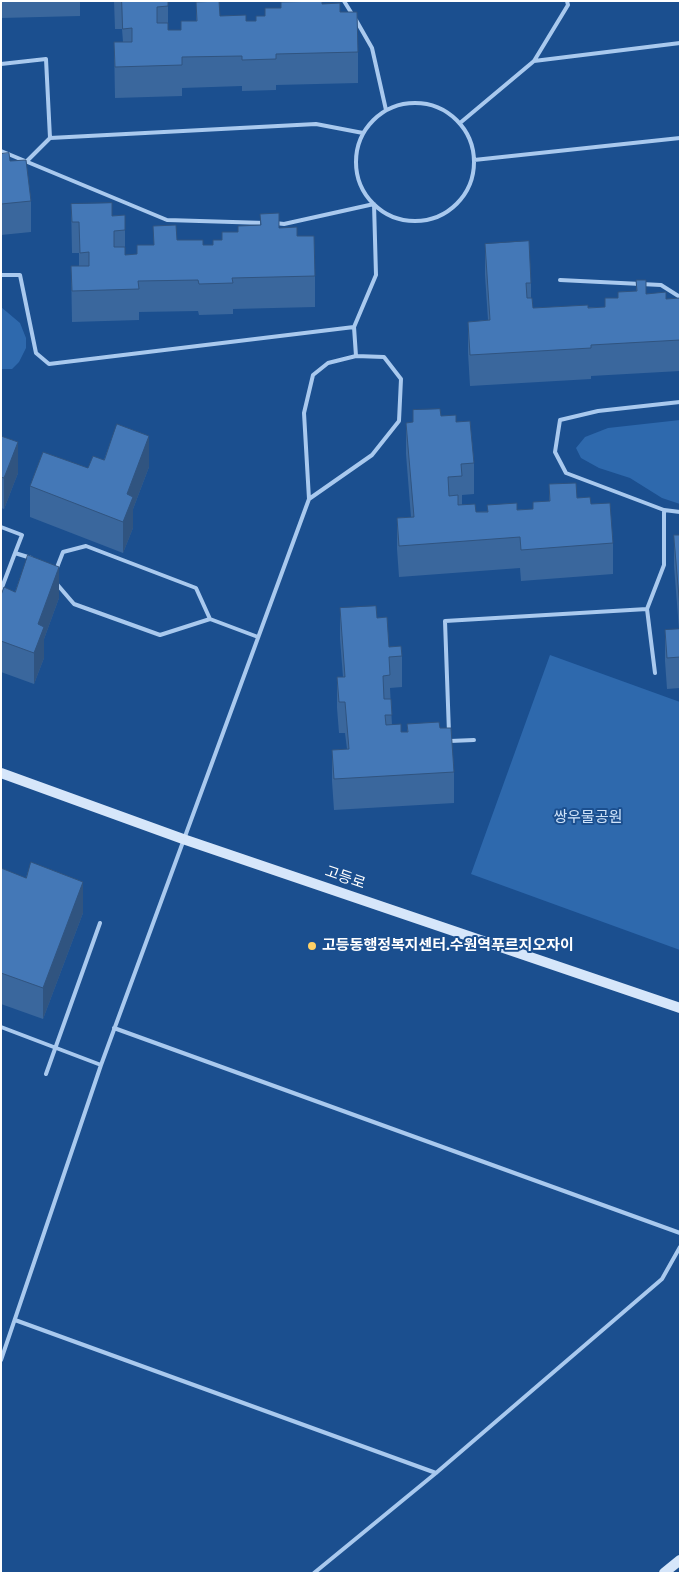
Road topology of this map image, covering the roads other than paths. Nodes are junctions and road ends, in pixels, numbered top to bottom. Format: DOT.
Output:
graph roads {
  1 [pos="344,1"];
  2 [pos="567,1"];
  3 [pos="680,43"];
  4 [pos="534,61"];
  5 [pos="1,64"];
  6 [pos="386,110"];
  7 [pos="460,122"];
  8 [pos="363,133"];
  9 [pos="50,138"];
  10 [pos="680,138"];
  11 [pos="1,151"];
  12 [pos="474,160"];
  13 [pos="27,161"];
  14 [pos="374,204"];
  15 [pos="1,275"];
  16 [pos="560,280"];
  17 [pos="680,297"];
  18 [pos="354,327"];
  19 [pos="356,356"];
  20 [pos="680,402"];
  21 [pos="309,499"];
  22 [pos="664,510"];
  23 [pos="680,512"];
  24 [pos="1,527"];
  25 [pos="15,552"];
  26 [pos="32,558"];
  27 [pos="49,564"];
  28 [pos="57,567"];
  29 [pos="55,573"];
  30 [pos="52,580"];
  31 [pos="1,590"];
  32 [pos="647,609"];
  33 [pos="210,619"];
  34 [pos="258,637"];
  35 [pos="655,673"];
  36 [pos="474,740"];
  37 [pos="1,773"];
  38 [pos="183,839"];
  39 [pos="100,922"];
  40 [pos="680,1008"];
  41 [pos="1,1027"];
  42 [pos="114,1028"];
  43 [pos="54,1047"];
  44 [pos="101,1065"];
  45 [pos="46,1074"];
  46 [pos="680,1233"];
  47 [pos="680,1247"];
  48 [pos="15,1320"];
  49 [pos="1,1360"];
  50 [pos="436,1473"];
  51 [pos="680,1560"];
  52 [pos="314,1573"];
  53 [pos="664,1573"];
  1 -- 6 [label="lane"];
  2 -- 4 [label="lane"];
  3 -- 4 [label="lane"];
  4 -- 7 [label="lane"];
  5 -- 9 [label="lane"];
  6 -- 7 [label="lane"];
  6 -- 8 [label="lane"];
  7 -- 12 [label="lane"];
  8 -- 9 [label="lane"];
  8 -- 14 [label="lane"];
  9 -- 13 [label="lane"];
  10 -- 12 [label="lane"];
  11 -- 13 [label="lane"];
  12 -- 14 [label="lane"];
  13 -- 14 [label="lane"];
  14 -- 18 [label="lane"];
  15 -- 18 [label="lane"];
  16 -- 17 [label="lane"];
  18 -- 19 [label="lane"];
  19 -- 21 [label="lane"];
  19 -- 21 [label="lane"];
  20 -- 22 [label="lane"];
  21 -- 34 [label="lane"];
  22 -- 23 [label="lane"];
  22 -- 32 [label="lane"];
  24 -- 25 [label="lane"];
  25 -- 26 [label="lane"];
  25 -- 31 [label="lane"];
  27 -- 28 [label="lane"];
  28 -- 29 [label="lane"];
  28 -- 33 [label="lane"];
  30 -- 33 [label="lane"];
  32 -- 35 [label="lane"];
  32 -- 36 [label="lane"];
  33 -- 34 [label="lane"];
  34 -- 38 [label="lane"];
  37 -- 38 [label="street, 고등로"];
  38 -- 40 [label="street, 고등로"];
  38 -- 42 [label="lane"];
  39 -- 43 [label="lane"];
  41 -- 43 [label="lane"];
  42 -- 44 [label="lane"];
  42 -- 46 [label="lane"];
  43 -- 44 [label="lane"];
  43 -- 45 [label="lane"];
  44 -- 48 [label="lane"];
  47 -- 50 [label="lane"];
  48 -- 49 [label="lane"];
  48 -- 50 [label="lane"];
  50 -- 52 [label="lane"];
  51 -- 53 [label="street"];
}
